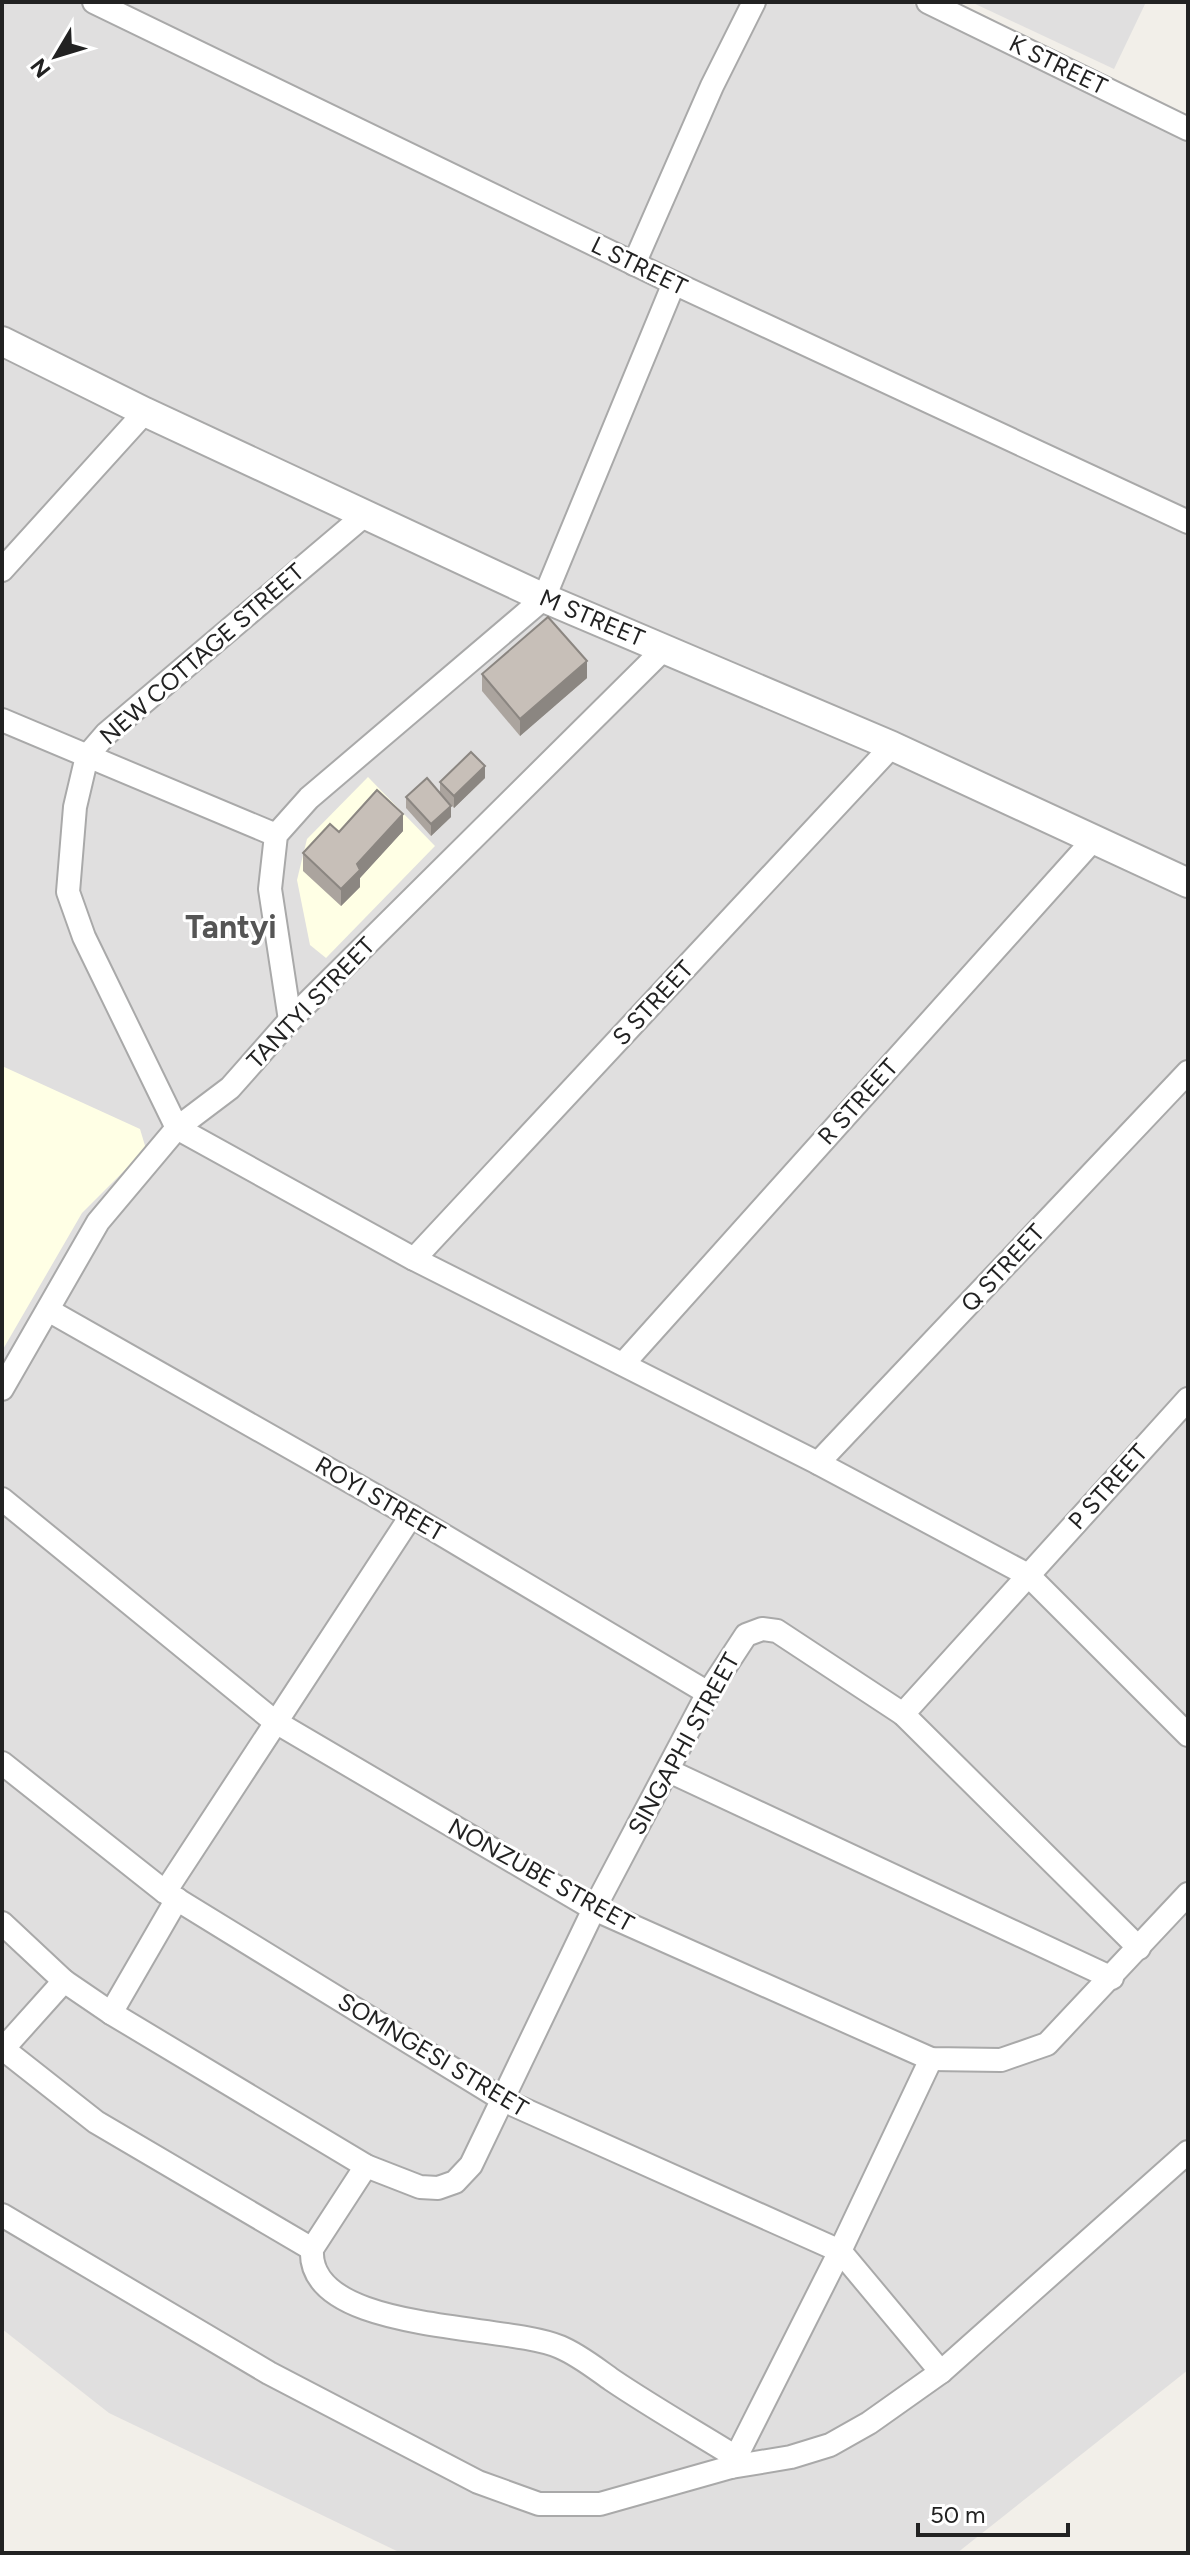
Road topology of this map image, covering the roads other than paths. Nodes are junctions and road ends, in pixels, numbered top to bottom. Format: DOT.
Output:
graph roads {
  1 [pos="94,2"];
  2 [pos="754,2"];
  3 [pos="928,2"];
  4 [pos="1188,129"];
  5 [pos="634,264"];
  6 [pos="674,283"];
  7 [pos="2,341"];
  8 [pos="145,412"];
  9 [pos="367,513"];
  10 [pos="1188,522"];
  11 [pos="2,570"];
  12 [pos="544,598"];
  13 [pos="664,649"];
  14 [pos="2,720"];
  15 [pos="892,746"];
  16 [pos="87,756"];
  17 [pos="276,835"];
  18 [pos="1094,839"];
  19 [pos="1188,883"];
  20 [pos="290,1020"];
  21 [pos="1188,1072"];
  22 [pos="177,1128"];
  23 [pos="414,1259"];
  24 [pos="48,1310"];
  25 [pos="623,1364"];
  26 [pos="2,1389"];
  27 [pos="1188,1399"];
  28 [pos="818,1463"];
  29 [pos="2,1499"];
  30 [pos="411,1516"];
  31 [pos="1028,1575"];
  32 [pos="708,1693"];
  33 [pos="903,1714"];
  34 [pos="274,1721"];
  35 [pos="1188,1735"];
  36 [pos="2,1763"];
  37 [pos="669,1771"];
  38 [pos="1188,1894"];
  39 [pos="171,1896"];
  40 [pos="594,1909"];
  41 [pos="2,1923"];
  42 [pos="1139,1948"];
  43 [pos="1112,1978"];
  44 [pos="64,1981"];
  45 [pos="111,2013"];
  46 [pos="2,2048"];
  47 [pos="931,2059"];
  48 [pos="505,2101"];
  49 [pos="1188,2152"];
  50 [pos="366,2166"];
  51 [pos="2,2215"];
  52 [pos="312,2249"];
  53 [pos="840,2251"];
  54 [pos="941,2372"];
  55 [pos="733,2462"];
  1 -- 5 [label="street, L STREET"];
  2 -- 5 [label="street"];
  3 -- 4 [label="street, K STREET"];
  5 -- 6 [label="street, L STREET"];
  6 -- 10 [label="street, L STREET"];
  6 -- 12 [label="street"];
  7 -- 8 [label="street, M STREET"];
  8 -- 9 [label="street, M STREET"];
  8 -- 11 [label="street"];
  9 -- 12 [label="street, M STREET"];
  9 -- 16 [label="street, NEW COTTAGE STREET"];
  12 -- 13 [label="street, M STREET"];
  12 -- 17 [label="street"];
  13 -- 15 [label="street, M STREET"];
  13 -- 20 [label="street, TANTYI STREET"];
  14 -- 16 [label="street"];
  15 -- 18 [label="street, M STREET"];
  15 -- 23 [label="street, S STREET"];
  16 -- 17 [label="street"];
  16 -- 22 [label="street, NEW COTTAGE STREET"];
  17 -- 20 [label="street"];
  18 -- 19 [label="street, M STREET"];
  18 -- 25 [label="street, R STREET"];
  20 -- 22 [label="street, TANTYI STREET"];
  21 -- 28 [label="street, Q STREET"];
  22 -- 23 [label="street"];
  22 -- 24 [label="street, TANTYI STREET"];
  23 -- 25 [label="street"];
  24 -- 26 [label="street, TANTYI STREET"];
  24 -- 30 [label="street, ROYI STREET"];
  25 -- 28 [label="street"];
  27 -- 31 [label="street, P STREET"];
  28 -- 31 [label="street"];
  29 -- 34 [label="street, NONZUBE STREET"];
  30 -- 32 [label="street, ROYI STREET"];
  30 -- 34 [label="street"];
  31 -- 33 [label="street, P STREET"];
  31 -- 35 [label="street"];
  32 -- 33 [label="street, SINGAPHI STREET"];
  32 -- 37 [label="street, SINGAPHI STREET"];
  33 -- 42 [label="street, SINGAPHI STREET"];
  34 -- 39 [label="street"];
  34 -- 40 [label="street, NONZUBE STREET"];
  36 -- 39 [label="street, SOMNGESI STREET"];
  37 -- 40 [label="street, SINGAPHI STREET"];
  37 -- 43 [label="street"];
  38 -- 42 [label="street, NONZUBE STREET"];
  39 -- 45 [label="street"];
  39 -- 48 [label="street, SOMNGESI STREET"];
  40 -- 47 [label="street, NONZUBE STREET"];
  40 -- 48 [label="street, SINGAPHI STREET"];
  41 -- 44 [label="street"];
  42 -- 43 [label="street, NONZUBE STREET"];
  43 -- 47 [label="street, NONZUBE STREET"];
  44 -- 45 [label="street"];
  44 -- 46 [label="street"];
  45 -- 50 [label="street"];
  46 -- 52 [label="street"];
  47 -- 53 [label="street"];
  48 -- 50 [label="street, SINGAPHI STREET"];
  48 -- 53 [label="street, SOMNGESI STREET"];
  49 -- 54 [label="street"];
  50 -- 52 [label="street"];
  51 -- 55 [label="street"];
  52 -- 55 [label="street"];
  53 -- 54 [label="street"];
  53 -- 55 [label="street"];
  54 -- 55 [label="street"];
}
